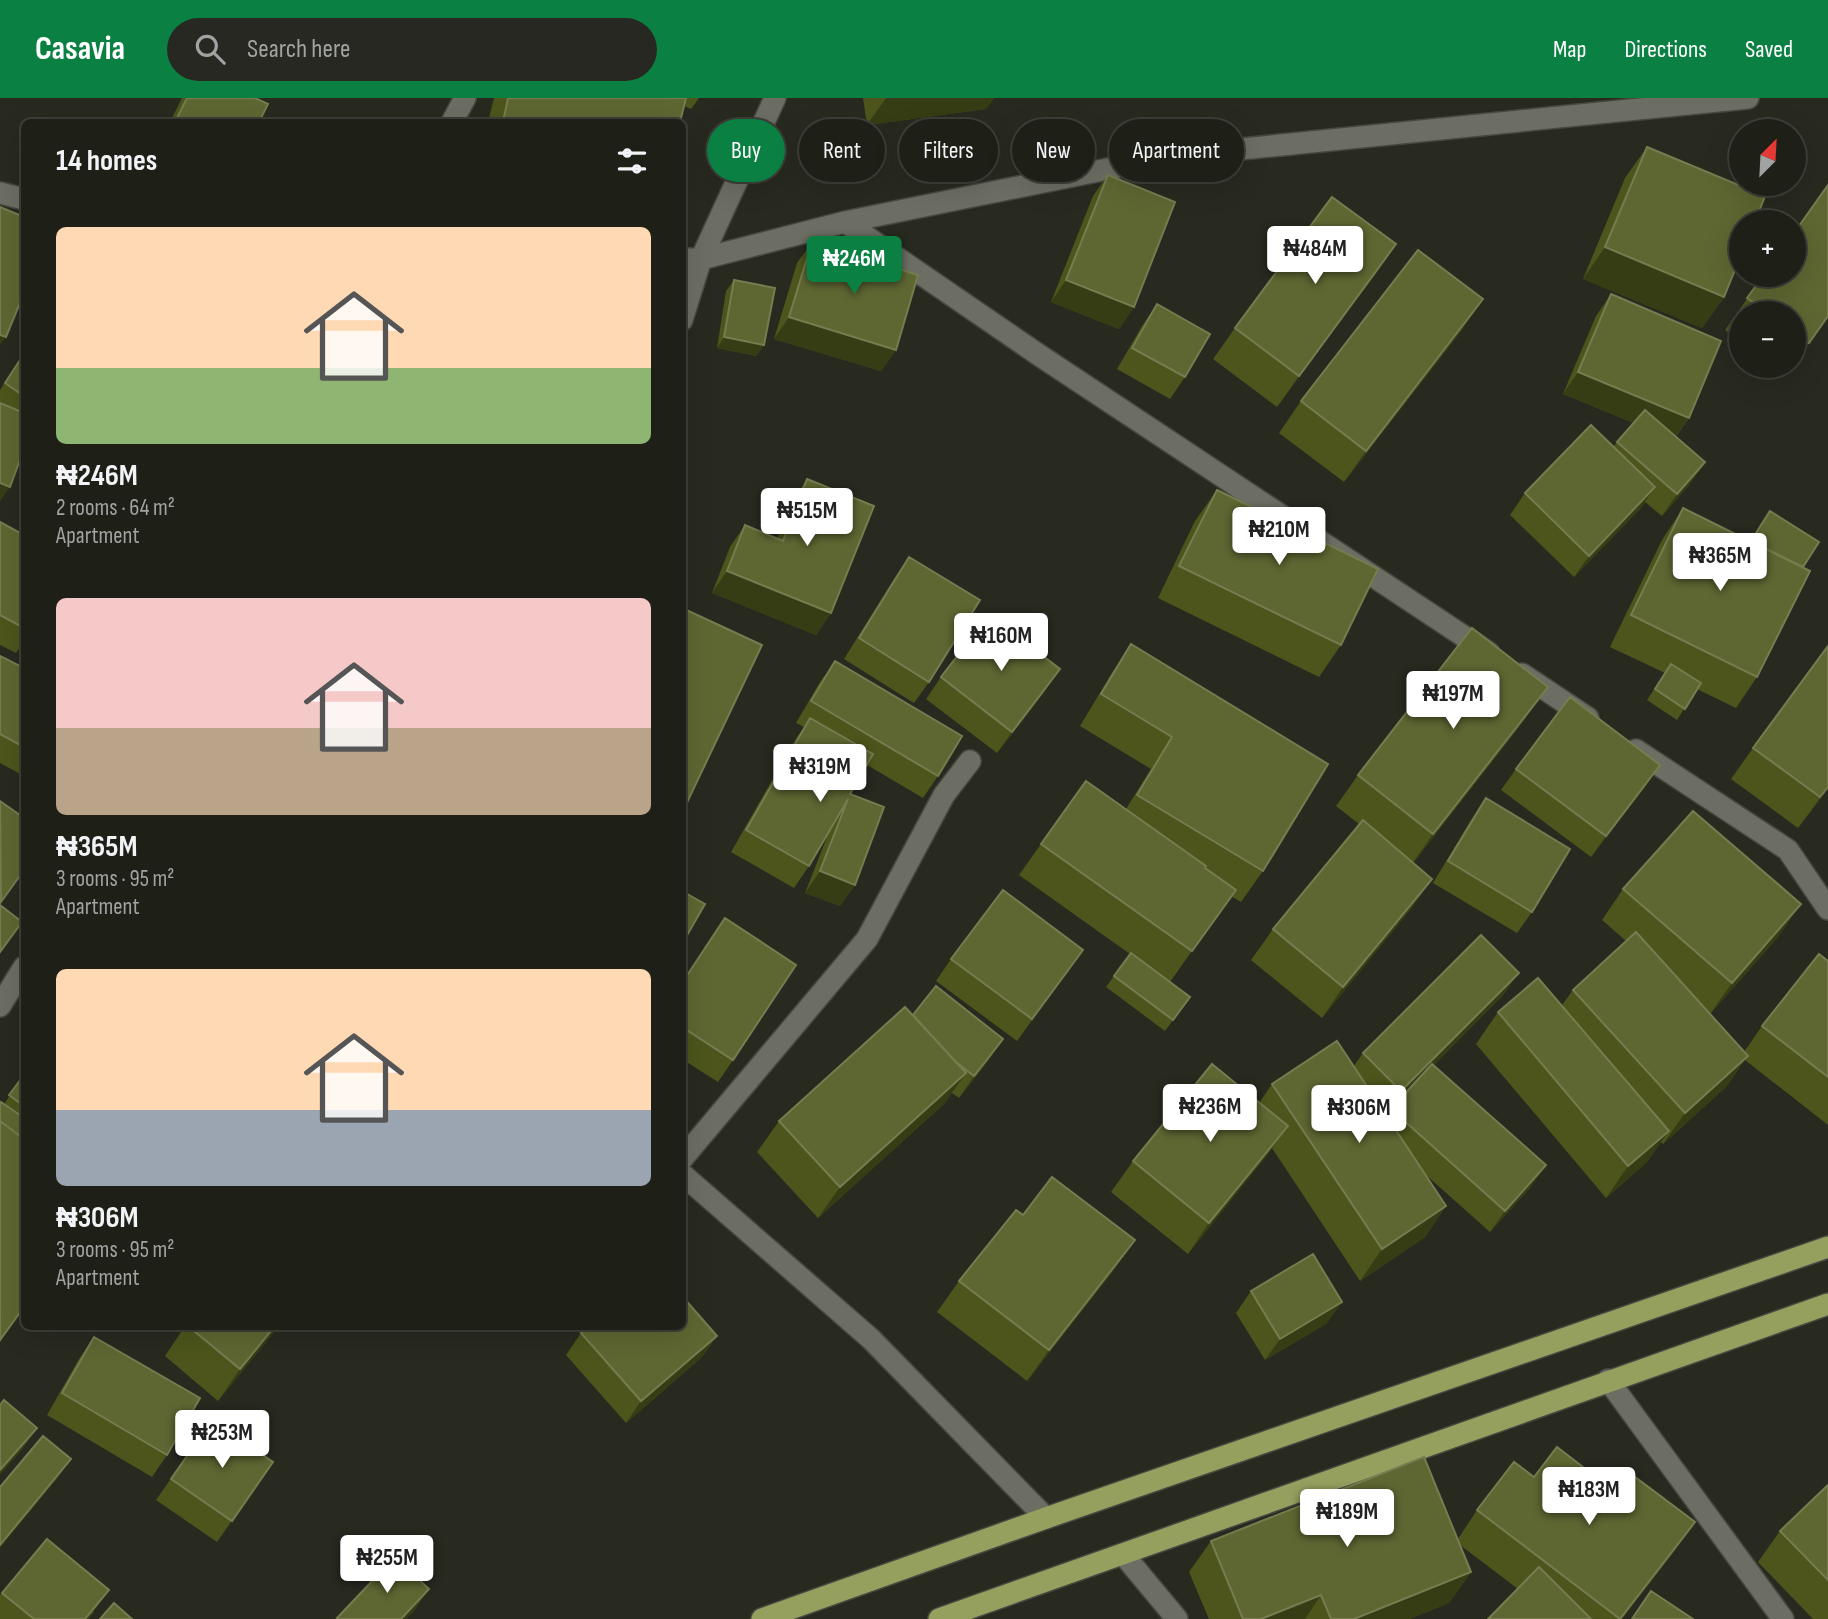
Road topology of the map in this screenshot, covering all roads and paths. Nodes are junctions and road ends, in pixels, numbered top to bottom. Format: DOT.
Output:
graph roads {
  1 [pos="465,98"];
  2 [pos="775,98"];
  3 [pos="1748,98"];
  4 [pos="454,119"];
  5 [pos="0,193"];
  6 [pos="21,198"];
  7 [pos="845,222"];
  8 [pos="692,259"];
  9 [pos="686,296"];
  10 [pos="970,761"];
  11 [pos="1828,909"];
  12 [pos="21,972"];
  13 [pos="0,1006"];
  14 [pos="686,1154"];
  15 [pos="686,1177"];
  16 [pos="1828,1247"];
  17 [pos="1828,1304"];
  18 [pos="1608,1380"];
  19 [pos="1045,1518"];
  20 [pos="1123,1554"];
  21 [pos="762,1619"];
  22 [pos="939,1619"];
  23 [pos="1177,1619"];
  24 [pos="1783,1619"];
  1 -- 4 [label="street"];
  2 -- 8 [label="street"];
  3 -- 7 [label="street"];
  5 -- 6 [label="street"];
  7 -- 8 [label="street"];
  7 -- 11 [label="street"];
  8 -- 9 [label="street"];
  10 -- 14 [label="street"];
  12 -- 13 [label="street"];
  15 -- 19 [label="street"];
  16 -- 19 [label="main road"];
  17 -- 18 [label="main road"];
  18 -- 20 [label="main road"];
  18 -- 24 [label="street"];
  19 -- 21 [label="main road"];
  20 -- 22 [label="main road"];
  20 -- 23 [label="street"];
}
